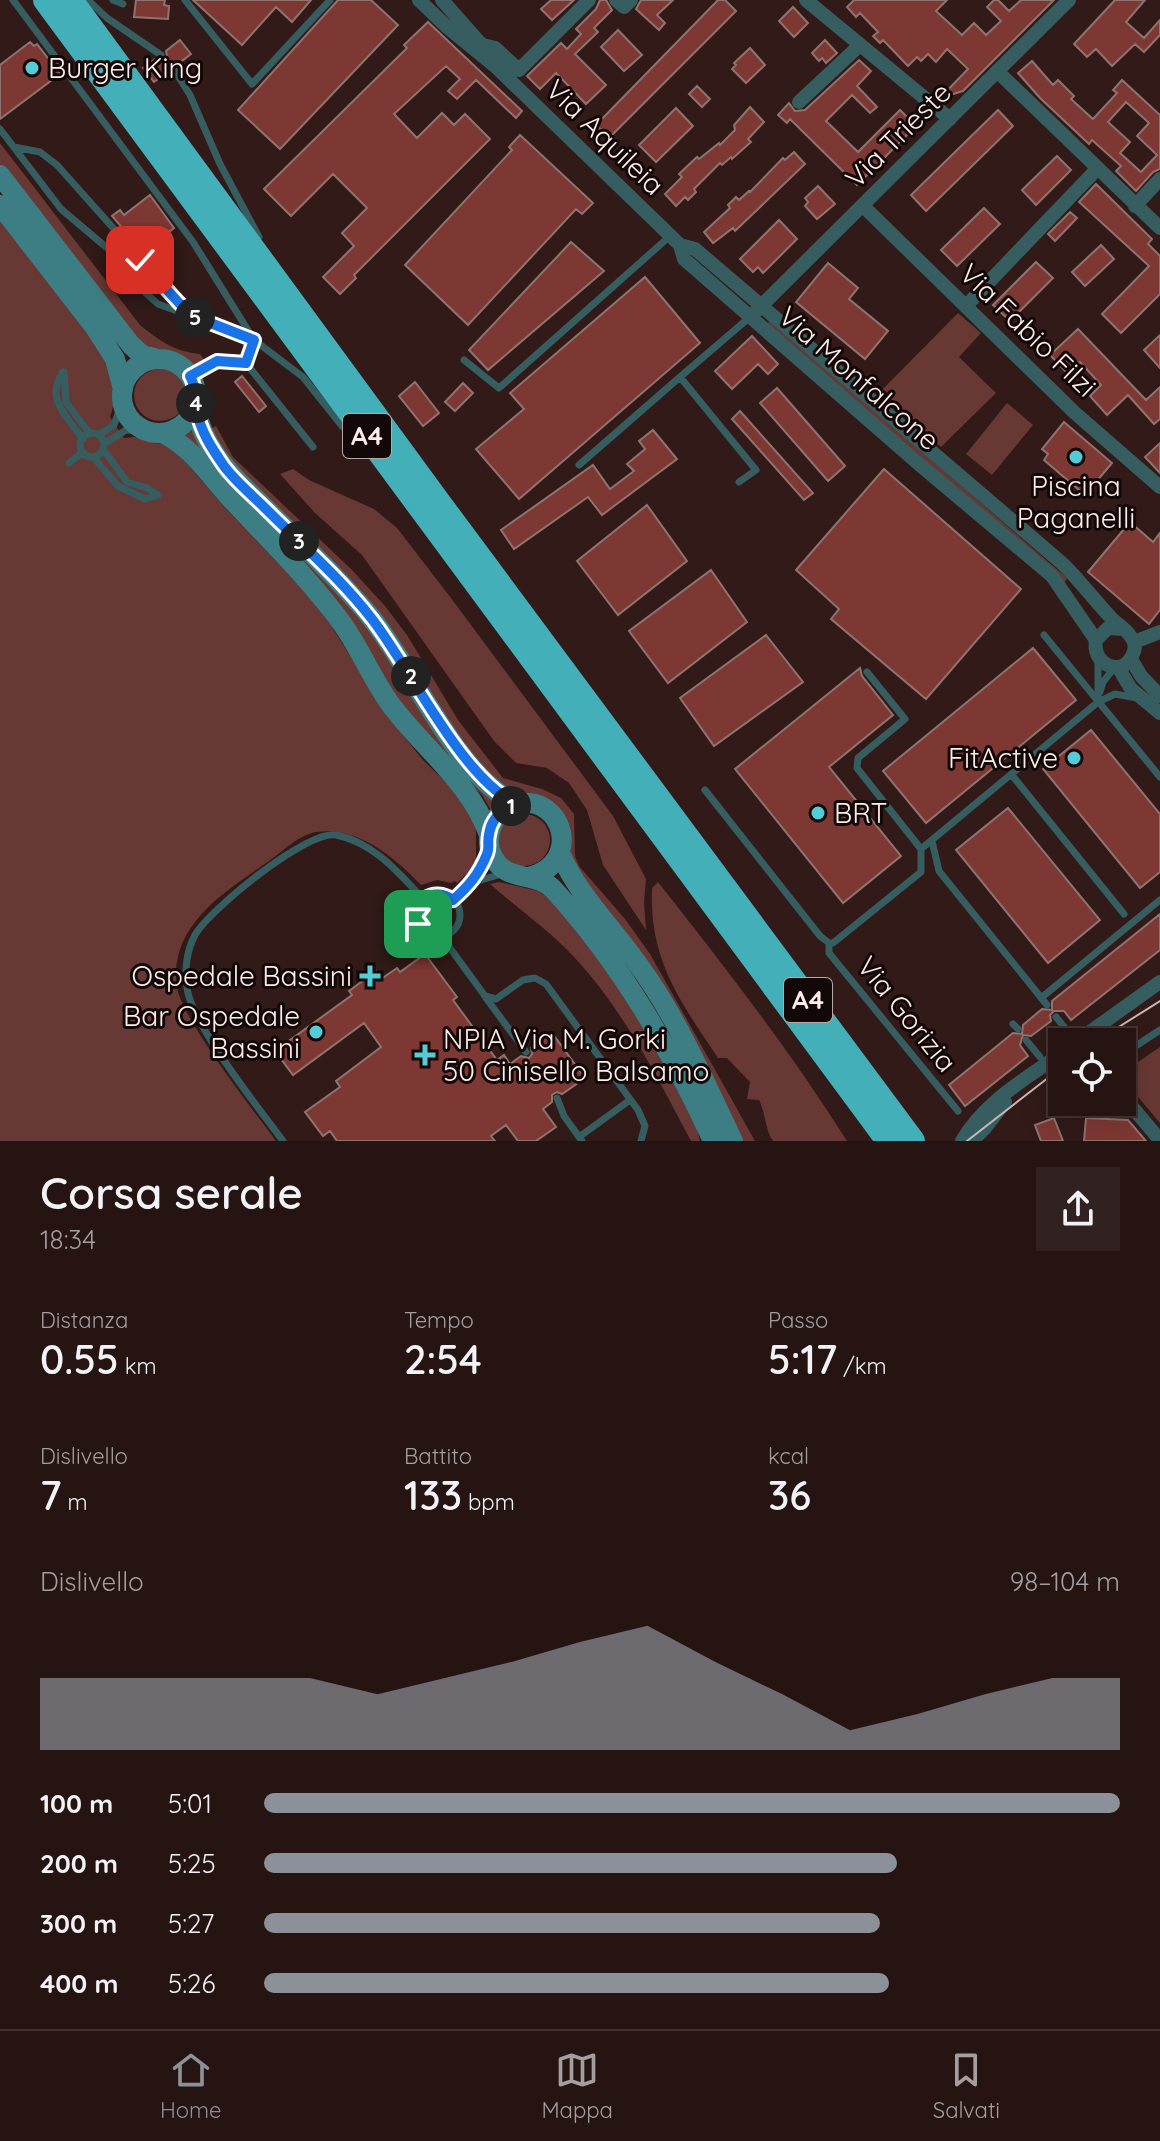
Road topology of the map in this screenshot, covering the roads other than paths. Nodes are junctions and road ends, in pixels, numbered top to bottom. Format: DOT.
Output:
graph roads {
  1 [pos="13,0"];
  2 [pos="45,0"];
  3 [pos="71,0"];
  4 [pos="88,0"];
  5 [pos="113,0"];
  6 [pos="185,0"];
  7 [pos="330,0"];
  8 [pos="419,0"];
  9 [pos="442,0"];
  10 [pos="589,0"];
  11 [pos="616,0"];
  12 [pos="631,0"];
  13 [pos="806,0"];
  14 [pos="1069,0"];
  15 [pos="123,4"];
  16 [pos="483,45"];
  17 [pos="860,45"];
  18 [pos="161,55"];
  19 [pos="495,66"];
  20 [pos="173,68"];
  21 [pos="997,71"];
  22 [pos="799,102"];
  23 [pos="950,119"];
  24 [pos="0,129"];
  25 [pos="14,147"];
  26 [pos="1097,169"];
  27 [pos="0,175"];
  28 [pos="1160,179"];
  29 [pos="0,205"];
  30 [pos="863,206"];
  31 [pos="1135,206"];
  32 [pos="1160,228"];
  33 [pos="675,240"];
  34 [pos="274,276"];
  35 [pos="762,305"];
  36 [pos="966,306"];
  37 [pos="195,317"];
  38 [pos="750,317"];
  39 [pos="254,340"];
  40 [pos="158,359"];
  41 [pos="464,360"];
  42 [pos="246,363"];
  43 [pos="190,376"];
  44 [pos="680,377"];
  45 [pos="123,394"];
  46 [pos="196,401"];
  47 [pos="155,432"];
  48 [pos="90,436"];
  49 [pos="104,447"];
  50 [pos="313,447"];
  51 [pos="83,452"];
  52 [pos="93,457"];
  53 [pos="69,463"];
  54 [pos="579,465"];
  55 [pos="390,468"];
  56 [pos="739,482"];
  57 [pos="1160,487"];
  58 [pos="1124,629"];
  59 [pos="1160,632"];
  60 [pos="1044,635"];
  61 [pos="1096,640"];
  62 [pos="1134,642"];
  63 [pos="1098,658"];
  64 [pos="1131,659"];
  65 [pos="1116,667"];
  66 [pos="867,672"];
  67 [pos="1160,696"];
  68 [pos="1143,699"];
  69 [pos="1098,702"];
  70 [pos="1160,713"];
  71 [pos="1011,774"];
  72 [pos="1160,777"];
  73 [pos="705,790"];
  74 [pos="517,804"];
  75 [pos="932,841"];
  76 [pos="489,842"];
  77 [pos="921,849"];
  78 [pos="560,853"];
  79 [pos="508,873"];
  80 [pos="529,877"];
  81 [pos="474,882"];
  82 [pos="423,899"];
  83 [pos="453,900"];
  84 [pos="1160,900"];
  85 [pos="1124,914"];
  86 [pos="446,936"];
  87 [pos="829,943"];
  88 [pos="1160,982"];
  89 [pos="485,996"];
  90 [pos="1041,998"];
  91 [pos="1047,1005"];
  92 [pos="1056,1017"];
  93 [pos="1065,1028"];
  94 [pos="1089,1028"];
  95 [pos="1160,1030"];
  96 [pos="1026,1040"];
  97 [pos="1136,1046"];
  98 [pos="526,1052"];
  99 [pos="1048,1059"];
  100 [pos="1040,1063"];
  101 [pos="557,1098"];
  102 [pos="630,1100"];
  103 [pos="958,1111"];
  104 [pos="1136,1112"];
  105 [pos="580,1139"];
  106 [pos="1160,1140"];
  107 [pos="283,1141"];
  108 [pos="641,1141"];
  109 [pos="713,1141"];
  110 [pos="733,1141"];
  111 [pos="888,1141"];
  112 [pos="913,1141"];
  113 [pos="962,1141"];
  114 [pos="972,1141"];
  1 -- 39 [label="lane"];
  2 -- 55 [label="highway, A4"];
  3 -- 34 [label="highway, A4"];
  4 -- 18 [label="lane"];
  5 -- 15 [label="lane"];
  6 -- 7 [label="lane"];
  8 -- 19 [label="street, Via Aquileia"];
  9 -- 16 [label="street, Via Aquileia"];
  10 -- 16 [label="street"];
  11 -- 12 [label="street"];
  13 -- 17 [label="street"];
  14 -- 21 [label="street, Via Trieste"];
  16 -- 19 [label="street, Via Aquileia"];
  17 -- 22 [label="street"];
  17 -- 23 [label="street"];
  19 -- 33 [label="street, Via Aquileia"];
  20 -- 34 [label="lane"];
  21 -- 23 [label="street, Via Trieste"];
  21 -- 26 [label="street"];
  23 -- 30 [label="street, Via Trieste"];
  24 -- 25 [label="lane"];
  25 -- 37 [label="lane"];
  25 -- 37 [label="lane"];
  26 -- 31 [label="street"];
  26 -- 36 [label="street"];
  27 -- 40 [label="street"];
  28 -- 31 [label="street"];
  29 -- 45 [label="street"];
  30 -- 35 [label="street, Via Trieste"];
  30 -- 36 [label="street, Via Fabio Filzi"];
  31 -- 32 [label="street"];
  33 -- 35 [label="street, Via Aquileia"];
  33 -- 38 [label="street, Via Aquileia"];
  33 -- 41 [label="lane"];
  34 -- 112 [label="highway, A4"];
  35 -- 38 [label="street, Via Trieste"];
  35 -- 58 [label="street, Via Monfalcone"];
  36 -- 57 [label="street, Via Fabio Filzi"];
  37 -- 39 [label="lane"];
  38 -- 44 [label="lane, Via Monfalcone"];
  38 -- 61 [label="street, Via Monfalcone"];
  39 -- 42 [label="lane"];
  39 -- 55 [label="lane"];
  40 -- 43 [label="street"];
  40 -- 45 [label="street"];
  42 -- 43 [label="lane"];
  42 -- 50 [label="lane"];
  43 -- 46 [label="street"];
  44 -- 54 [label="lane, Via Monfalcone"];
  44 -- 56 [label="lane"];
  45 -- 47 [label="street"];
  45 -- 48 [label="lane"];
  46 -- 47 [label="street"];
  46 -- 74 [label="street"];
  47 -- 49 [label="lane"];
  47 -- 76 [label="street"];
  48 -- 48 [label="lane"];
  48 -- 49 [label="lane"];
  48 -- 51 [label="lane"];
  49 -- 52 [label="lane"];
  49 -- 52 [label="lane"];
  51 -- 52 [label="lane"];
  51 -- 53 [label="lane"];
  55 -- 111 [label="highway, A4"];
  58 -- 61 [label="street"];
  58 -- 62 [label="street"];
  59 -- 62 [label="street"];
  60 -- 69 [label="lane"];
  61 -- 63 [label="street"];
  62 -- 64 [label="street"];
  63 -- 65 [label="street"];
  63 -- 69 [label="lane"];
  64 -- 65 [label="street"];
  64 -- 67 [label="street"];
  65 -- 68 [label="street"];
  65 -- 69 [label="lane"];
  66 -- 77 [label="lane"];
  68 -- 69 [label="lane"];
  68 -- 70 [label="street"];
  69 -- 71 [label="lane"];
  69 -- 72 [label="lane"];
  71 -- 75 [label="lane"];
  71 -- 85 [label="lane"];
  73 -- 87 [label="lane, Via Gorizia"];
  74 -- 76 [label="street"];
  74 -- 78 [label="street"];
  75 -- 77 [label="lane"];
  75 -- 90 [label="lane"];
  76 -- 79 [label="street"];
  76 -- 81 [label="lane"];
  77 -- 87 [label="lane"];
  78 -- 80 [label="street"];
  78 -- 110 [label="street"];
  79 -- 80 [label="street"];
  79 -- 81 [label="lane"];
  80 -- 109 [label="street"];
  81 -- 83 [label="lane"];
  82 -- 83 [label="lane"];
  82 -- 86 [label="lane"];
  82 -- 107 [label="lane"];
  83 -- 86 [label="lane"];
  84 -- 90 [label="lane"];
  86 -- 89 [label="lane"];
  87 -- 103 [label="lane, Via Gorizia"];
  88 -- 94 [label="street"];
  89 -- 98 [label="lane"];
  89 -- 102 [label="lane"];
  90 -- 91 [label="lane"];
  92 -- 93 [label="lane"];
  95 -- 97 [label="lane"];
  96 -- 100 [label="lane"];
  99 -- 100 [label="street"];
  100 -- 113 [label="street"];
  100 -- 114 [label="street"];
  101 -- 105 [label="lane"];
  102 -- 105 [label="lane"];
  102 -- 108 [label="lane"];
  104 -- 106 [label="street"];
}
